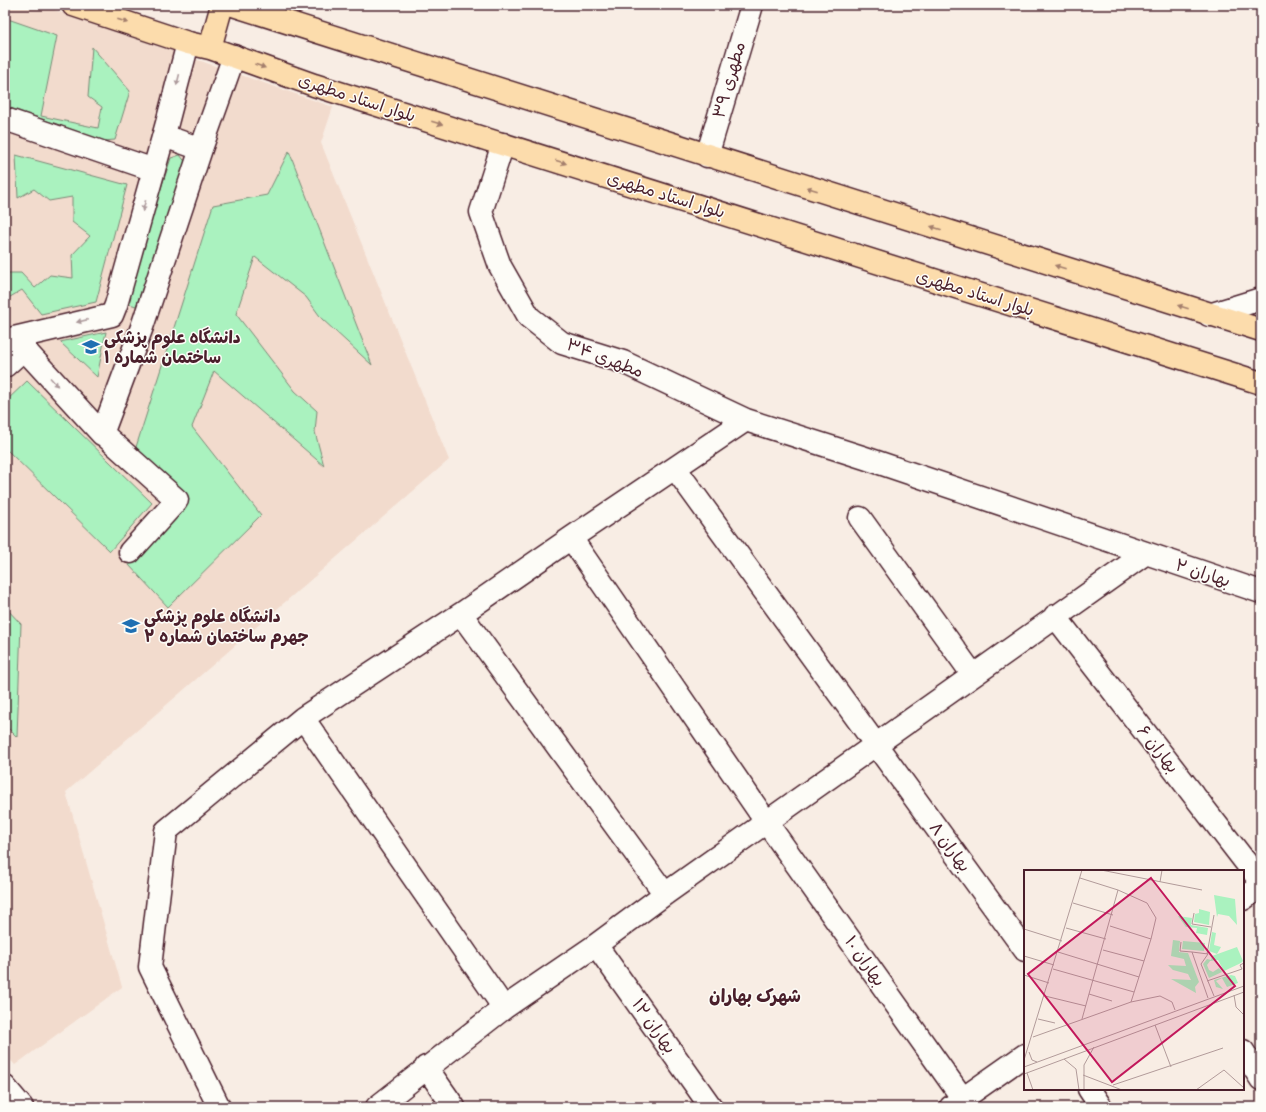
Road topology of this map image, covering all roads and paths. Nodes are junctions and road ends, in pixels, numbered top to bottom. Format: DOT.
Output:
graph roads {
  1 [pos="72,5"];
  2 [pos="222,5"];
  3 [pos="233,5"];
  4 [pos="752,5"];
  5 [pos="188,43"];
  6 [pos="210,48"];
  7 [pos="234,56"];
  8 [pos="5,119"];
  9 [pos="164,136"];
  10 [pos="504,144"];
  11 [pos="201,149"];
  12 [pos="707,156"];
  13 [pos="154,170"];
  14 [pos="1261,299"];
  15 [pos="112,314"];
  16 [pos="1209,315"];
  17 [pos="142,327"];
  18 [pos="1261,330"];
  19 [pos="24,349"];
  20 [pos="5,366"];
  21 [pos="1261,383"];
  22 [pos="746,420"];
  23 [pos="102,433"];
  24 [pos="675,468"];
  25 [pos="860,518"];
  26 [pos="571,538"];
  27 [pos="130,552"];
  28 [pos="1146,553"];
  29 [pos="1261,592"];
  30 [pos="461,614"];
  31 [pos="1055,616"];
  32 [pos="973,675"];
  33 [pos="303,718"];
  34 [pos="875,745"];
  35 [pos="767,823"];
  36 [pos="1261,882"];
  37 [pos="1261,886"];
  38 [pos="665,894"];
  39 [pos="1244,898"];
  40 [pos="596,945"];
  41 [pos="1024,949"];
  42 [pos="504,1008"];
  43 [pos="1244,1053"];
  44 [pos="1024,1056"];
  45 [pos="426,1067"];
  46 [pos="1261,1079"];
  47 [pos="5,1087"];
  48 [pos="1090,1090"];
  49 [pos="957,1103"];
  50 [pos="22,1107"];
  51 [pos="219,1107"];
  52 [pos="377,1107"];
  53 [pos="454,1107"];
  54 [pos="711,1107"];
  55 [pos="1101,1107"];
  1 -- 5 [label="main road, بلوار استاد مطهری, one-way"];
  2 -- 6 [label="main road"];
  3 -- 12 [label="main road"];
  4 -- 12 [label="street, مطهری ۳۹"];
  5 -- 6 [label="main road, بلوار استاد مطهری"];
  5 -- 9 [label="street, one-way"];
  6 -- 7 [label="main road, بلوار استاد مطهری"];
  7 -- 10 [label="main road, بلوار استاد مطهری, one-way"];
  7 -- 11 [label="street"];
  8 -- 13 [label="street"];
  9 -- 11 [label="street"];
  9 -- 13 [label="street"];
  10 -- 21 [label="main road, بلوار استاد مطهری, one-way"];
  10 -- 22 [label="street, مطهری ۳۴"];
  11 -- 17 [label="street"];
  16 -- 12 [label="main road, one-way"];
  13 -- 15 [label="street, one-way"];
  14 -- 16 [label="street"];
  15 -- 17 [label="street"];
  15 -- 19 [label="street, one-way"];
  16 -- 18 [label="main road"];
  17 -- 23 [label="street"];
  19 -- 20 [label="street"];
  19 -- 23 [label="street, one-way"];
  22 -- 24 [label="street"];
  22 -- 28 [label="street, مطهری ۳۴"];
  23 -- 27 [label="street"];
  24 -- 26 [label="street"];
  24 -- 34 [label="street, بهاران ۸"];
  25 -- 32 [label="street"];
  26 -- 30 [label="street"];
  26 -- 35 [label="street, بهاران ۱۰"];
  28 -- 29 [label="street, بهاران ۲"];
  28 -- 31 [label="street"];
  30 -- 33 [label="street"];
  30 -- 38 [label="street"];
  31 -- 32 [label="street"];
  31 -- 36 [label="street, بهاران ۶"];
  32 -- 34 [label="street"];
  33 -- 42 [label="street"];
  33 -- 51 [label="street"];
  34 -- 35 [label="street"];
  34 -- 41 [label="street, بهاران ۸"];
  35 -- 38 [label="street"];
  35 -- 49 [label="street, بهاران ۱۰"];
  37 -- 39 [label="street"];
  38 -- 40 [label="street"];
  40 -- 42 [label="street"];
  40 -- 54 [label="street, بهاران ۱۲"];
  42 -- 45 [label="street"];
  43 -- 46 [label="street"];
  44 -- 49 [label="street"];
  45 -- 52 [label="street"];
  45 -- 53 [label="street"];
  47 -- 50 [label="street"];
  48 -- 55 [label="street"];
}
